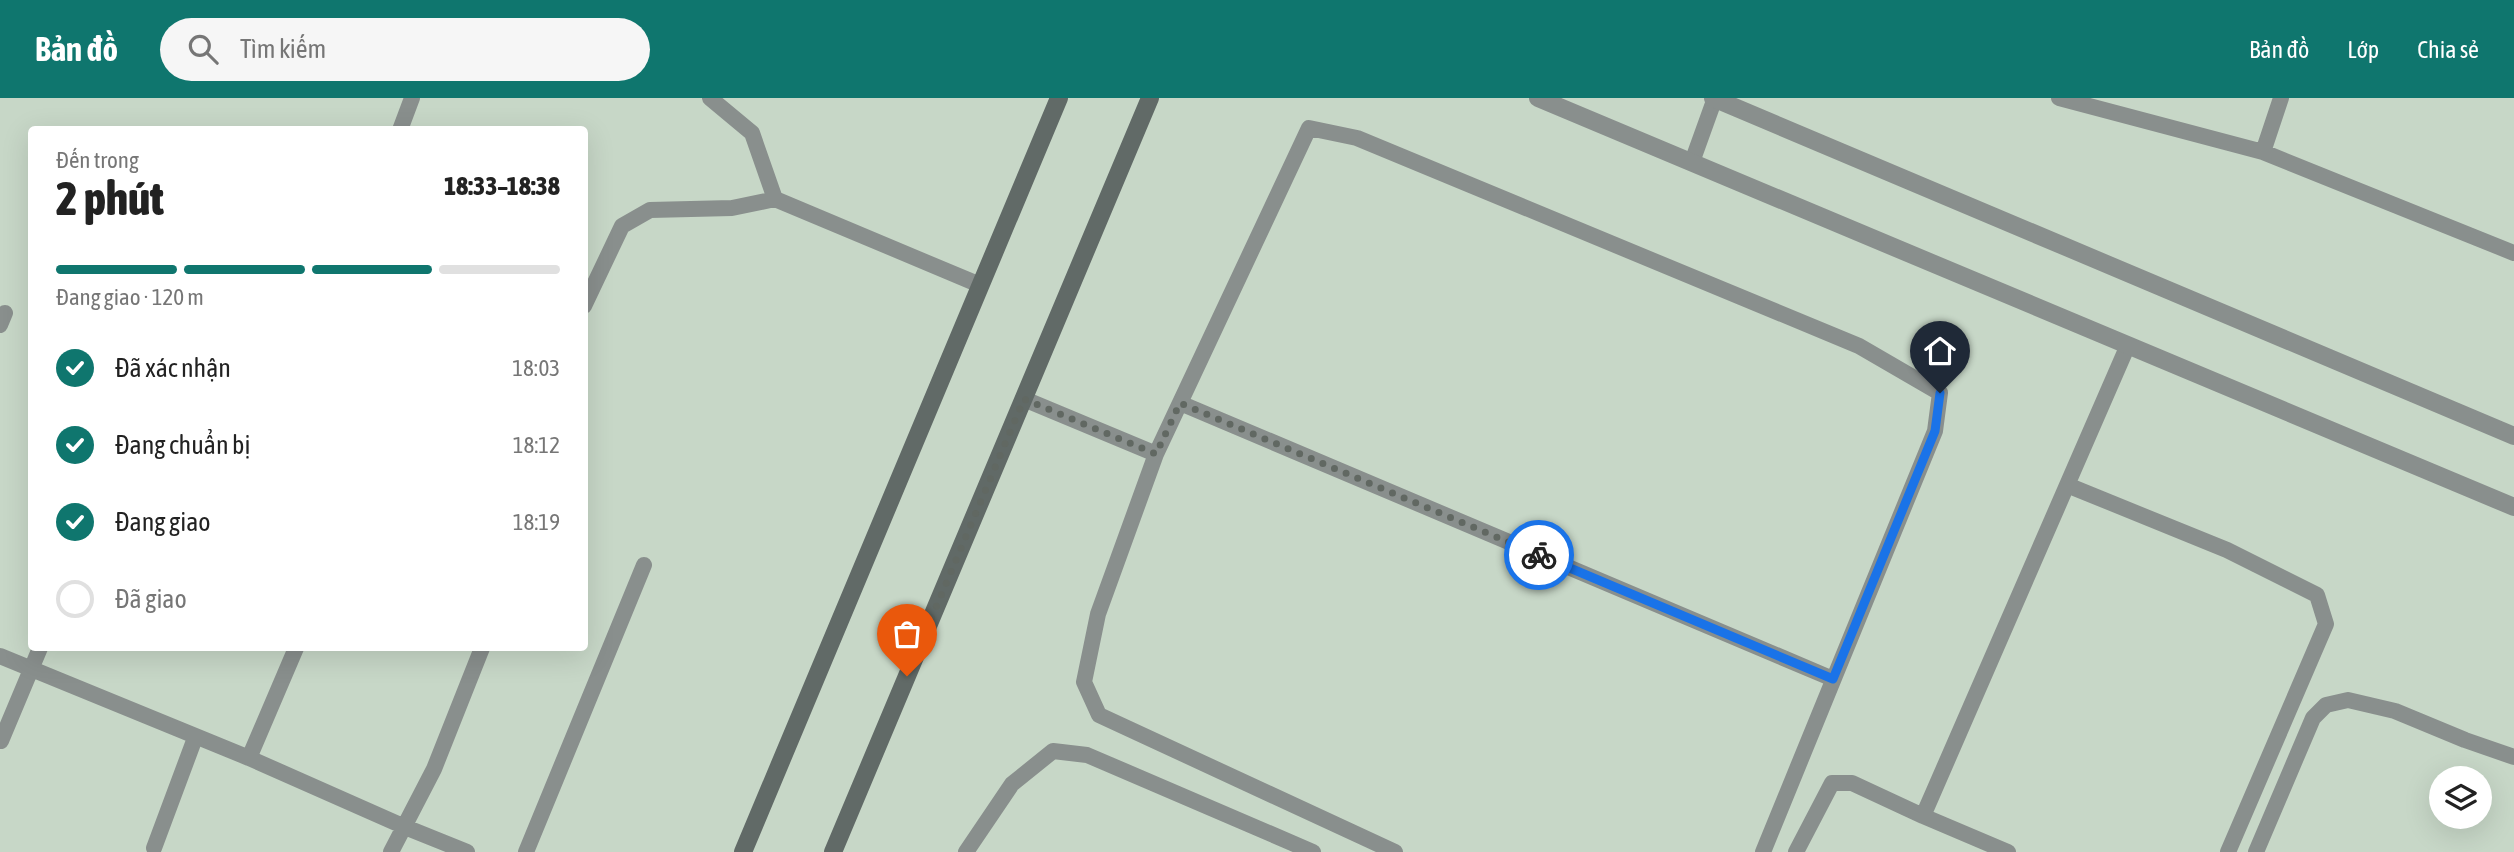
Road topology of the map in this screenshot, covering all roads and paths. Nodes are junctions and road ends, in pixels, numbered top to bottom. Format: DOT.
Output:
graph roads {
  1 [pos="412,98"];
  2 [pos="710,98"];
  3 [pos="1059,98"];
  4 [pos="1150,98"];
  5 [pos="1538,98"];
  6 [pos="1715,98"];
  7 [pos="2059,98"];
  8 [pos="2281,98"];
  9 [pos="402,126"];
  10 [pos="2263,152"];
  11 [pos="1692,162"];
  12 [pos="775,199"];
  13 [pos="2514,253"];
  14 [pos="980,285"];
  15 [pos="588,298"];
  16 [pos="2128,345"];
  17 [pos="1024,399"];
  18 [pos="1180,403"];
  19 [pos="2514,436"];
  20 [pos="1156,454"];
  21 [pos="2067,485"];
  22 [pos="2514,507"];
  23 [pos="644,565"];
  24 [pos="39,651"];
  25 [pos="295,651"];
  26 [pos="481,651"];
  27 [pos="0,656"];
  28 [pos="31,668"];
  29 [pos="1833,679"];
  30 [pos="195,738"];
  31 [pos="1,741"];
  32 [pos="2514,757"];
  33 [pos="249,758"];
  34 [pos="1923,817"];
  35 [pos="405,827"];
  36 [pos="153,848"];
  37 [pos="391,852"];
  38 [pos="467,852"];
  39 [pos="526,852"];
  40 [pos="743,852"];
  41 [pos="833,852"];
  42 [pos="966,852"];
  43 [pos="1313,852"];
  44 [pos="1395,852"];
  45 [pos="1763,852"];
  46 [pos="1796,852"];
  47 [pos="2008,852"];
  48 [pos="2228,852"];
  49 [pos="2256,852"];
  1 -- 9 [label="lane"];
  2 -- 12 [label="lane"];
  3 -- 14 [label="street"];
  4 -- 17 [label="street"];
  5 -- 11 [label="street"];
  6 -- 11 [label="lane"];
  6 -- 19 [label="street"];
  7 -- 10 [label="lane"];
  8 -- 10 [label="lane"];
  10 -- 13 [label="lane"];
  11 -- 16 [label="street"];
  12 -- 14 [label="lane"];
  12 -- 15 [label="lane"];
  14 -- 40 [label="street"];
  16 -- 21 [label="lane"];
  16 -- 22 [label="street"];
  17 -- 20 [label="lane"];
  17 -- 41 [label="street"];
  18 -- 20 [label="lane"];
  18 -- 29 [label="lane"];
  18 -- 29 [label="lane"];
  20 -- 44 [label="lane"];
  21 -- 34 [label="lane"];
  21 -- 48 [label="lane"];
  23 -- 39 [label="lane"];
  24 -- 28 [label="lane"];
  25 -- 33 [label="lane"];
  26 -- 35 [label="lane"];
  27 -- 28 [label="lane"];
  28 -- 30 [label="lane"];
  28 -- 31 [label="lane"];
  29 -- 45 [label="lane"];
  30 -- 33 [label="lane"];
  30 -- 36 [label="lane"];
  32 -- 49 [label="lane"];
  33 -- 35 [label="lane"];
  34 -- 46 [label="lane"];
  34 -- 47 [label="lane"];
  35 -- 37 [label="lane"];
  35 -- 38 [label="lane"];
  42 -- 43 [label="lane"];
}
